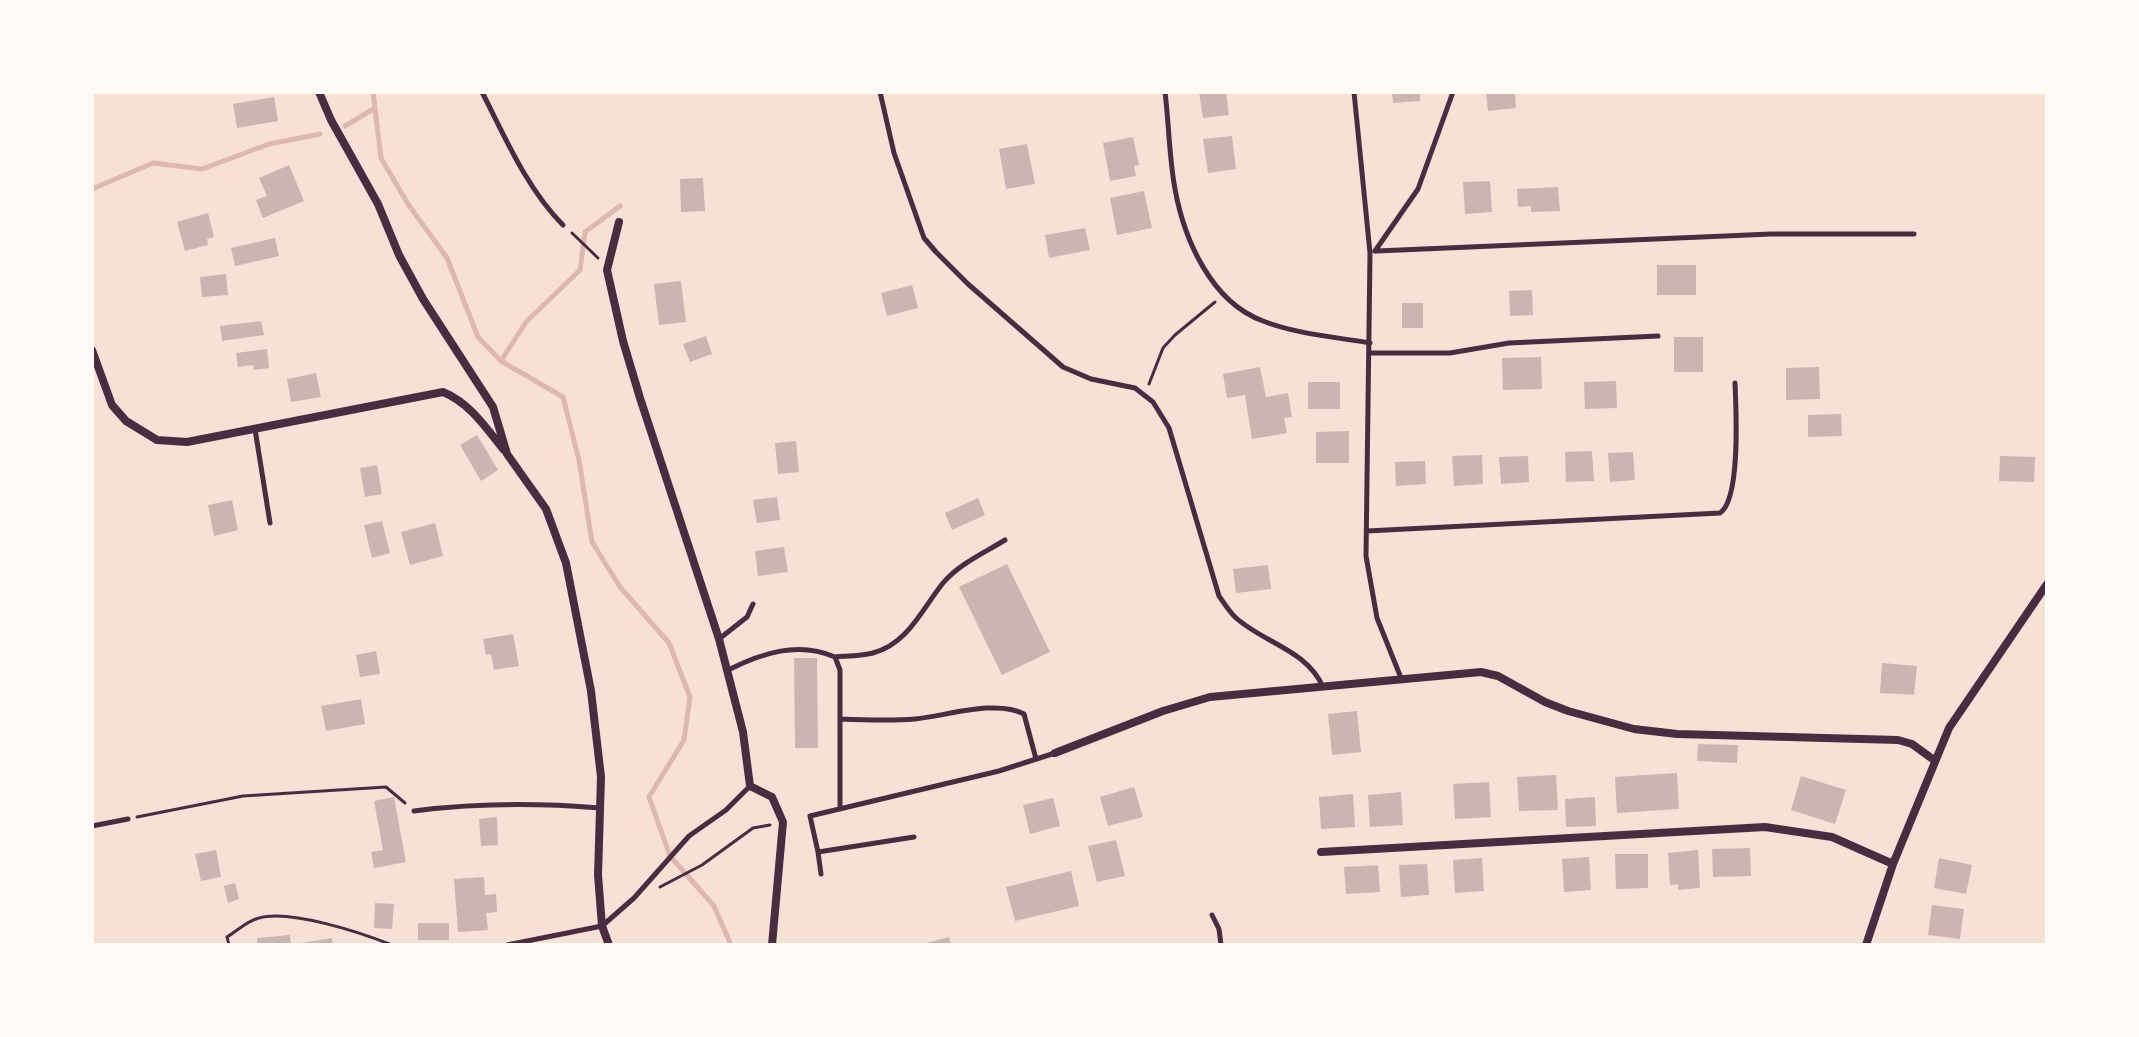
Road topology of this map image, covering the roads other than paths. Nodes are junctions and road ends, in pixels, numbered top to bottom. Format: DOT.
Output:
graph roads {
  1 [pos="319,92"];
  2 [pos="482,92"];
  3 [pos="880,92"];
  4 [pos="1165,92"];
  5 [pos="1354,92"];
  6 [pos="1453,92"];
  7 [pos="619,222"];
  8 [pos="563,225"];
  9 [pos="1914,234"];
  10 [pos="1377,251"];
  11 [pos="1370,253"];
  12 [pos="1658,336"];
  13 [pos="1370,343"];
  14 [pos="92,350"];
  15 [pos="1370,353"];
  16 [pos="1735,383"];
  17 [pos="255,428"];
  18 [pos="507,454"];
  19 [pos="270,523"];
  20 [pos="1367,531"];
  21 [pos="1005,540"];
  22 [pos="2047,584"];
  23 [pos="753,604"];
  24 [pos="719,639"];
  25 [pos="835,657"];
  26 [pos="727,671"];
  27 [pos="1401,678"];
  28 [pos="1323,688"];
  29 [pos="840,719"];
  30 [pos="1055,753"];
  31 [pos="1036,759"];
  32 [pos="1934,760"];
  33 [pos="750,786"];
  34 [pos="601,808"];
  35 [pos="840,808"];
  36 [pos="414,811"];
  37 [pos="128,819"];
  38 [pos="92,826"];
  39 [pos="914,837"];
  40 [pos="818,852"];
  41 [pos="1321,852"];
  42 [pos="1893,864"];
  43 [pos="821,874"];
  44 [pos="1212,915"];
  45 [pos="602,926"];
  46 [pos="507,945"];
  47 [pos="606,945"];
  48 [pos="772,945"];
  49 [pos="1221,945"];
  50 [pos="1866,945"];
  1 -- 18 [label="street"];
  2 -- 8 [label="lane"];
  3 -- 28 [label="lane"];
  4 -- 13 [label="lane"];
  5 -- 11 [label="lane"];
  6 -- 10 [label="lane"];
  7 -- 24 [label="street"];
  9 -- 10 [label="lane"];
  10 -- 11 [label="lane"];
  11 -- 13 [label="lane"];
  12 -- 15 [label="lane"];
  13 -- 15 [label="lane"];
  14 -- 17 [label="street"];
  15 -- 20 [label="lane"];
  16 -- 20 [label="lane"];
  17 -- 18 [label="street"];
  17 -- 19 [label="lane"];
  18 -- 34 [label="street"];
  20 -- 27 [label="lane"];
  21 -- 25 [label="lane"];
  22 -- 32 [label="street"];
  23 -- 24 [label="lane"];
  24 -- 26 [label="street"];
  25 -- 26 [label="lane"];
  25 -- 29 [label="lane"];
  26 -- 33 [label="street"];
  27 -- 28 [label="street"];
  27 -- 32 [label="street"];
  28 -- 30 [label="street"];
  29 -- 31 [label="lane"];
  29 -- 35 [label="lane"];
  30 -- 31 [label="lane"];
  31 -- 35 [label="lane"];
  32 -- 42 [label="street"];
  33 -- 45 [label="lane"];
  33 -- 48 [label="street"];
  34 -- 36 [label="lane"];
  34 -- 45 [label="street"];
  35 -- 40 [label="lane"];
  37 -- 38 [label="lane"];
  39 -- 40 [label="lane"];
  40 -- 43 [label="lane"];
  41 -- 42 [label="street"];
  42 -- 50 [label="street"];
  44 -- 49 [label="lane"];
  45 -- 46 [label="lane"];
  45 -- 47 [label="street"];
}
